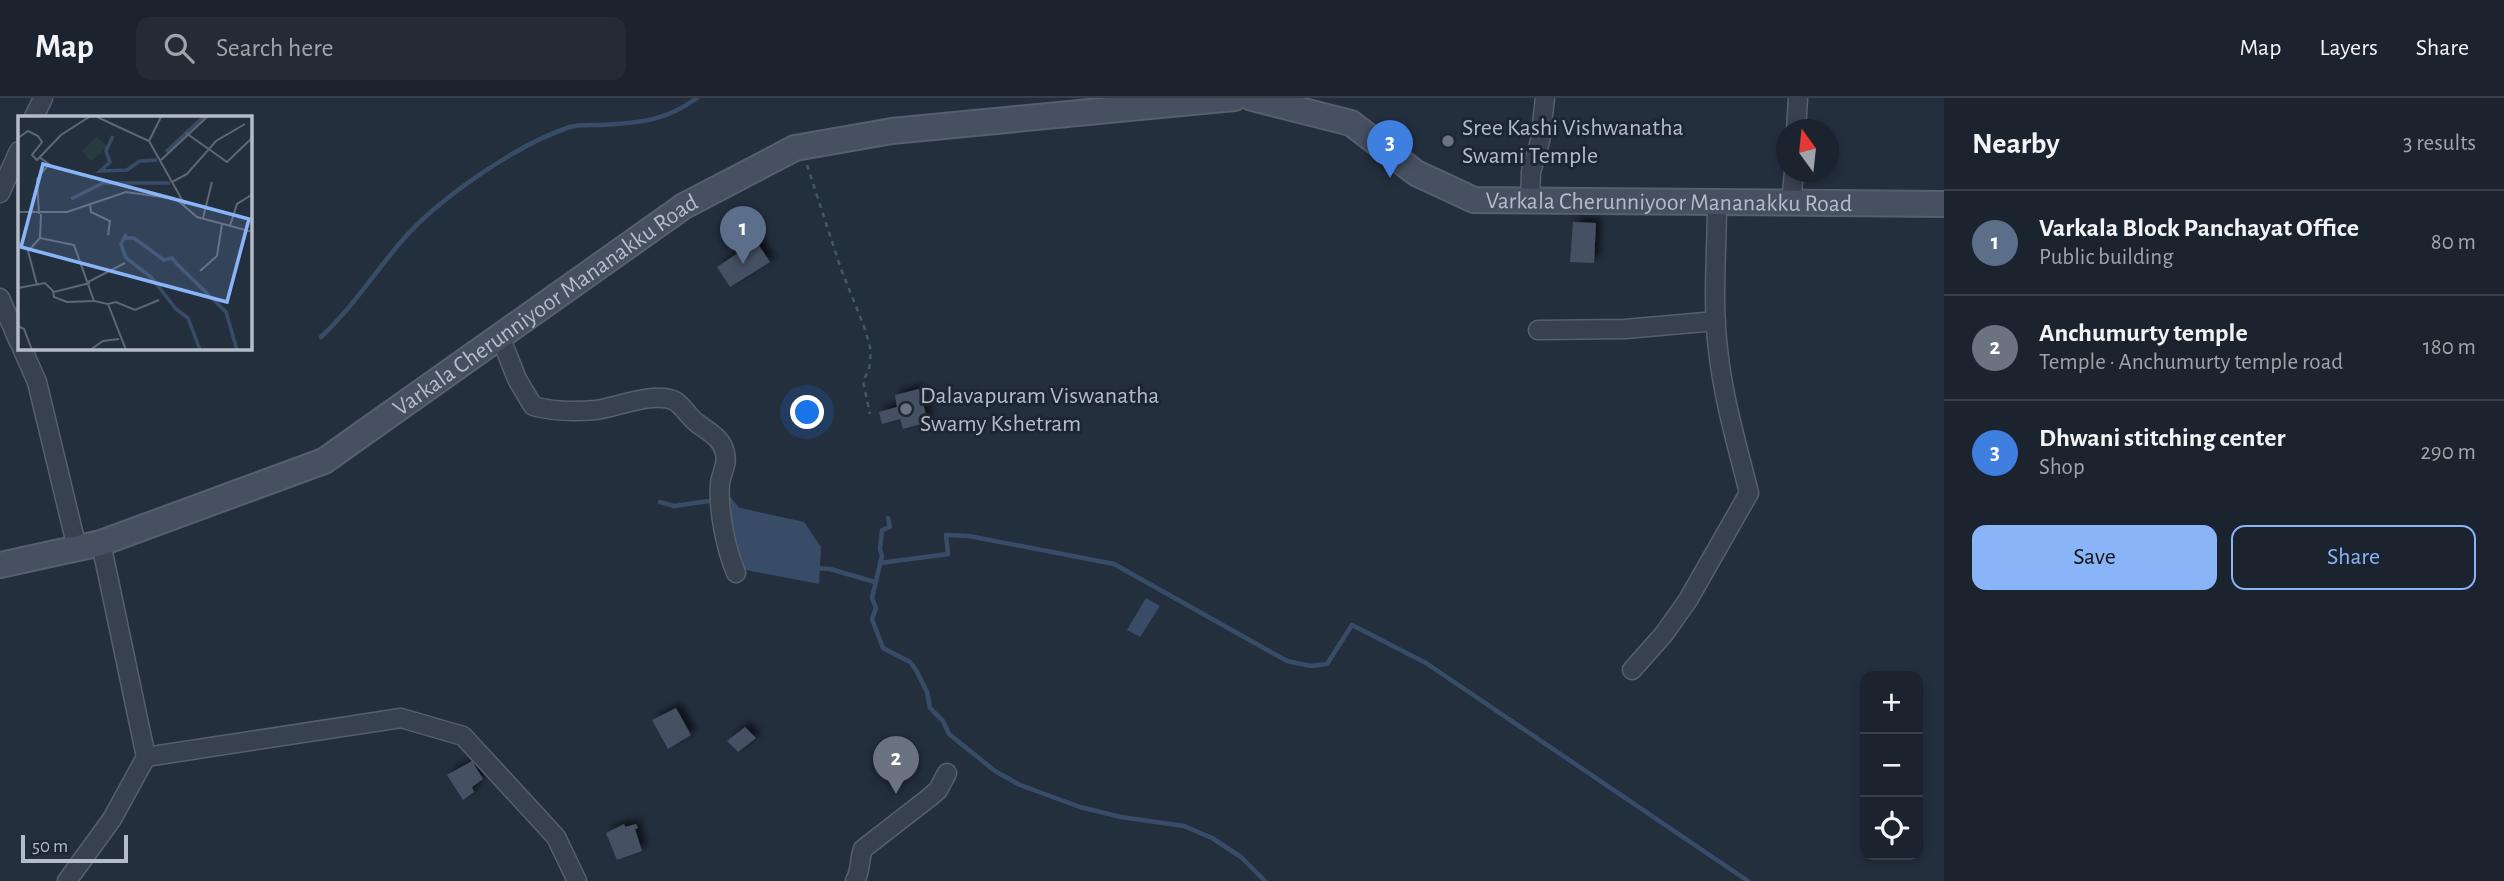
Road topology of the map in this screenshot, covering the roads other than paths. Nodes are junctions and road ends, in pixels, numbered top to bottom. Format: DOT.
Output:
graph roads {
  1 [pos="43,98"];
  2 [pos="1234,98"];
  3 [pos="1252,98"];
  4 [pos="1329,98"];
  5 [pos="1545,98"];
  6 [pos="1798,98"];
  7 [pos="34,116"];
  8 [pos="1797,119"];
  9 [pos="1351,123"];
  10 [pos="18,153"];
  11 [pos="1793,182"];
  12 [pos="0,193"];
  13 [pos="1530,201"];
  14 [pos="1717,202"];
  15 [pos="1791,203"];
  16 [pos="1944,204"];
  17 [pos="0,298"];
  18 [pos="1716,321"];
  19 [pos="1538,330"];
  20 [pos="500,336"];
  21 [pos="18,340"];
  22 [pos="23,350"];
  23 [pos="89,546"];
  24 [pos="0,565"];
  25 [pos="736,573"];
  26 [pos="1632,670"];
  27 [pos="146,757"];
  28 [pos="947,773"];
  29 [pos="67,881"];
  30 [pos="577,881"];
  31 [pos="855,881"];
  1 -- 7 [label="street"];
  2 -- 20 [label="main road, Varkala Cherunniyoor Mananakku Road"];
  3 -- 9 [label="main road, Varkala Cherunniyoor Mananakku Road"];
  4 -- 9 [label="main road"];
  5 -- 13 [label="street"];
  6 -- 8 [label="street"];
  9 -- 13 [label="main road, Varkala Cherunniyoor Mananakku Road"];
  10 -- 12 [label="street"];
  11 -- 15 [label="street"];
  13 -- 14 [label="main road, Varkala Cherunniyoor Mananakku Road"];
  14 -- 15 [label="main road, Varkala Cherunniyoor Mananakku Road"];
  14 -- 18 [label="street"];
  15 -- 16 [label="main road, Varkala Cherunniyoor Mananakku Road"];
  17 -- 21 [label="street"];
  18 -- 19 [label="street"];
  18 -- 26 [label="street"];
  20 -- 23 [label="main road, Varkala Cherunniyoor Mananakku Road"];
  20 -- 25 [label="street"];
  22 -- 23 [label="street"];
  23 -- 24 [label="main road, Varkala Cherunniyoor Mananakku Road"];
  23 -- 27 [label="street"];
  27 -- 29 [label="street"];
  27 -- 30 [label="street"];
  28 -- 31 [label="street"];
}
